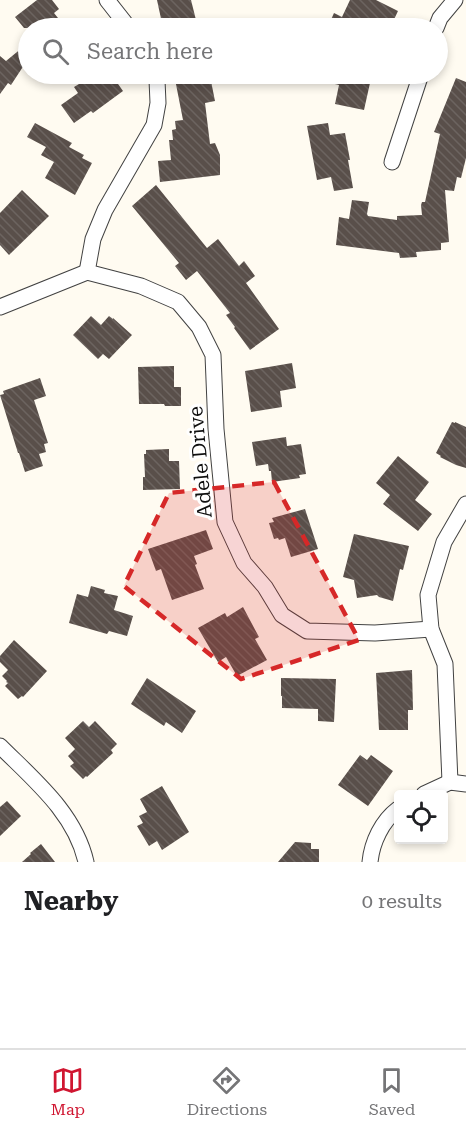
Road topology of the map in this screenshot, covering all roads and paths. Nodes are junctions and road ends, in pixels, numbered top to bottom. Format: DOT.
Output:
graph roads {
  1 [pos="107,0"];
  2 [pos="455,0"];
  3 [pos="121,18"];
  4 [pos="440,18"];
  5 [pos="157,84"];
  6 [pos="418,84"];
  7 [pos="392,162"];
  8 [pos="87,272"];
  9 [pos="0,307"];
  10 [pos="466,504"];
  11 [pos="431,629"];
  12 [pos="0,746"];
  13 [pos="450,782"];
  14 [pos="466,784"];
  15 [pos="434,790"];
  16 [pos="394,812"];
  17 [pos="86,862"];
  18 [pos="370,862"];
  1 -- 3 [label="street"];
  2 -- 4 [label="street"];
  5 -- 8 [label="street"];
  6 -- 7 [label="street"];
  8 -- 9 [label="street"];
  8 -- 11 [label="street, Adele Drive"];
  10 -- 11 [label="street"];
  11 -- 13 [label="street"];
  12 -- 17 [label="street"];
  13 -- 14 [label="street"];
  13 -- 15 [label="street"];
  16 -- 18 [label="street"];
}
